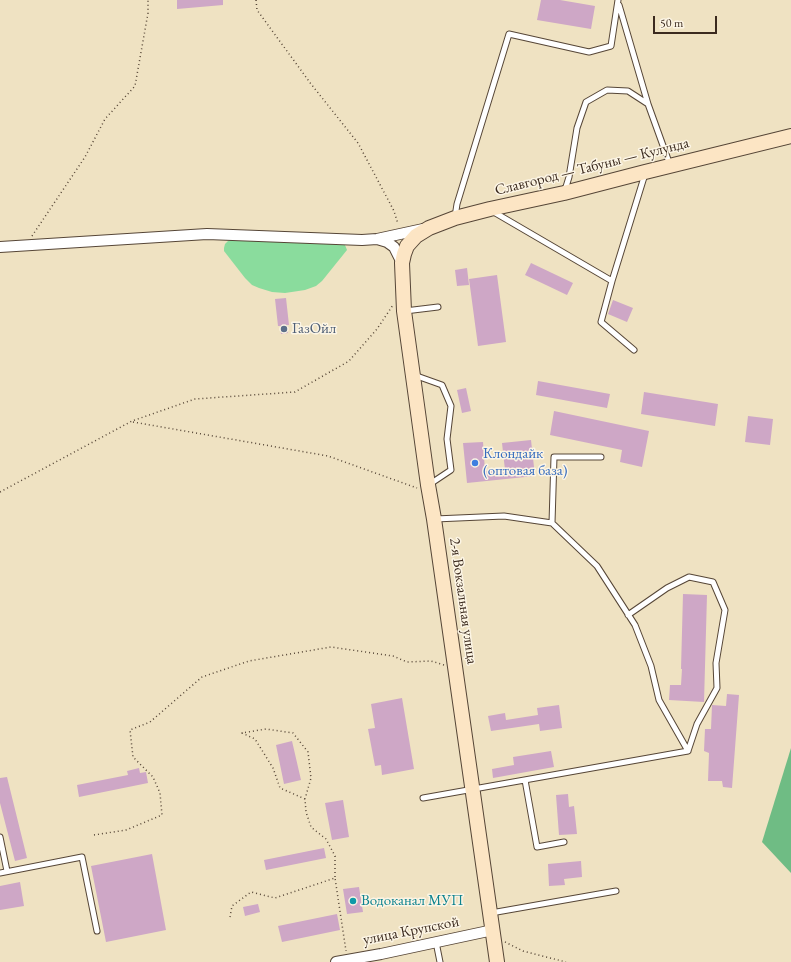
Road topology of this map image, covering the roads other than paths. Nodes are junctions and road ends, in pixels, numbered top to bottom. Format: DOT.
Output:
graph roads {
  1 [pos="618,1"];
  2 [pos="648,104"];
  3 [pos="791,136"];
  4 [pos="670,166"];
  5 [pos="646,172"];
  6 [pos="564,193"];
  7 [pos="490,209"];
  8 [pos="455,218"];
  9 [pos="376,239"];
  10 [pos="404,240"];
  11 [pos="0,247"];
  12 [pos="402,263"];
  13 [pos="612,281"];
  14 [pos="399,307"];
  15 [pos="438,307"];
  16 [pos="634,350"];
  17 [pos="414,375"];
  18 [pos="601,457"];
  19 [pos="429,489"];
  20 [pos="434,519"];
  21 [pos="552,523"];
  22 [pos="628,615"];
  23 [pos="688,751"];
  24 [pos="525,780"];
  25 [pos="472,789"];
  26 [pos="424,798"];
  27 [pos="0,837"];
  28 [pos="564,842"];
  29 [pos="8,871"];
  30 [pos="0,873"];
  31 [pos="616,891"];
  32 [pos="490,913"];
  33 [pos="96,931"];
  34 [pos="493,933"];
  35 [pos="436,942"];
  36 [pos="336,962"];
  37 [pos="440,962"];
  38 [pos="497,962"];
  1 -- 2 [label="lane"];
  1 -- 8 [label="lane"];
  2 -- 4 [label="lane"];
  2 -- 6 [label="lane"];
  3 -- 4 [label="main road, Славгород — Табуны — Кулунда"];
  4 -- 5 [label="main road, Славгород — Табуны — Кулунда"];
  5 -- 6 [label="main road, Славгород — Табуны — Кулунда"];
  5 -- 13 [label="lane"];
  6 -- 7 [label="main road, Славгород — Табуны — Кулунда"];
  7 -- 8 [label="main road, Славгород — Табуны — Кулунда"];
  7 -- 13 [label="lane"];
  8 -- 10 [label="main road, Славгород — Табуны — Кулунда"];
  9 -- 10 [label="street"];
  9 -- 11 [label="street"];
  9 -- 12 [label="street"];
  10 -- 12 [label="main road, 2-я Вокзальная улица"];
  12 -- 14 [label="main road, 2-я Вокзальная улица"];
  13 -- 16 [label="lane"];
  14 -- 15 [label="lane"];
  14 -- 17 [label="main road, 2-я Вокзальная улица"];
  17 -- 19 [label="main road, 2-я Вокзальная улица"];
  17 -- 19 [label="lane"];
  18 -- 21 [label="lane"];
  19 -- 20 [label="main road, 2-я Вокзальная улица"];
  20 -- 21 [label="lane"];
  20 -- 25 [label="main road, 2-я Вокзальная улица"];
  21 -- 22 [label="lane"];
  22 -- 23 [label="lane"];
  22 -- 23 [label="lane"];
  23 -- 24 [label="lane"];
  24 -- 25 [label="lane"];
  24 -- 28 [label="lane"];
  25 -- 26 [label="lane"];
  25 -- 32 [label="main road, 2-я Вокзальная улица"];
  27 -- 29 [label="lane"];
  29 -- 30 [label="lane"];
  29 -- 33 [label="lane"];
  31 -- 32 [label="lane"];
  32 -- 34 [label="main road, 2-я Вокзальная улица"];
  34 -- 35 [label="street, улица Крупской"];
  34 -- 38 [label="main road, 2-я Вокзальная улица"];
  35 -- 36 [label="street, улица Крупской"];
  35 -- 37 [label="lane"];
}
